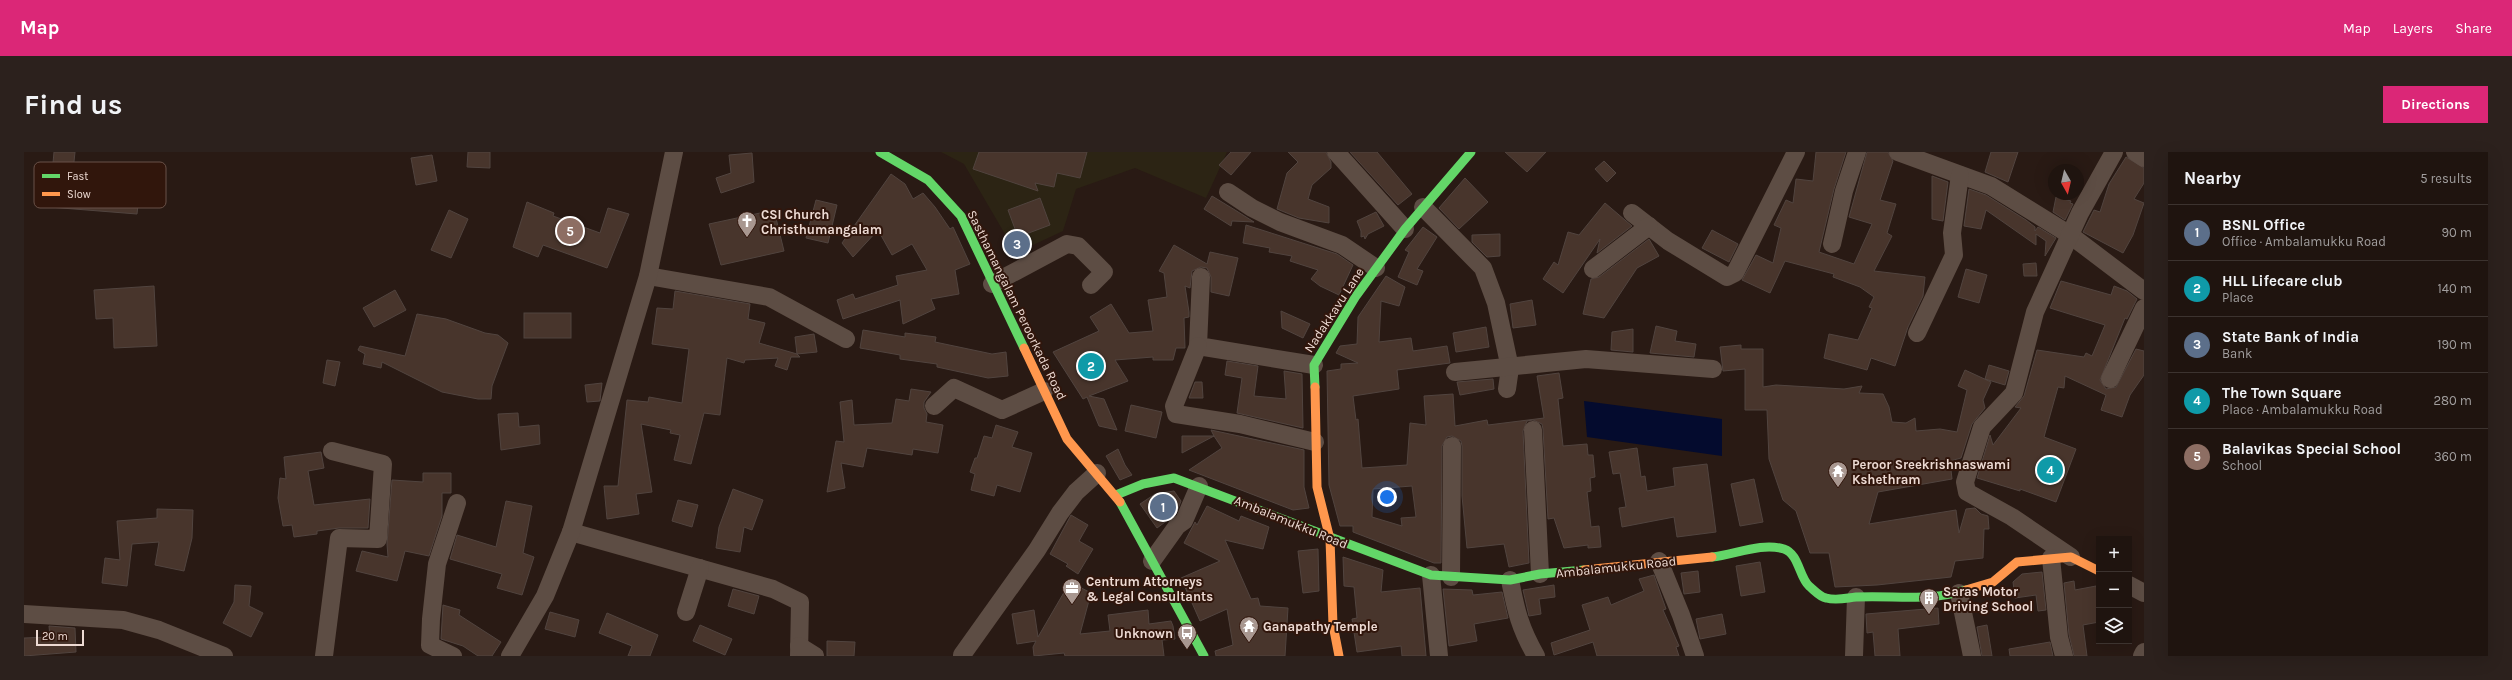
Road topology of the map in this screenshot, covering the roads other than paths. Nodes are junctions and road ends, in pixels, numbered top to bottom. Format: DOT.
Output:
graph roads {
  1 [pos="674,152"];
  2 [pos="880,152"];
  3 [pos="1336,152"];
  4 [pos="1796,152"];
  5 [pos="1857,152"];
  6 [pos="1898,152"];
  7 [pos="2114,152"];
  8 [pos="2135,152"];
  9 [pos="1465,155"];
  10 [pos="2144,158"];
  11 [pos="1960,175"];
  12 [pos="1228,192"];
  13 [pos="1423,207"];
  14 [pos="1632,213"];
  15 [pos="1649,226"];
  16 [pos="1405,229"];
  17 [pos="2070,235"];
  18 [pos="1832,244"];
  19 [pos="1376,268"];
  20 [pos="1593,269"];
  21 [pos="648,276"];
  22 [pos="1201,277"];
  23 [pos="992,284"];
  24 [pos="1091,285"];
  25 [pos="2144,291"];
  26 [pos="2144,308"];
  27 [pos="1917,333"];
  28 [pos="846,339"];
  29 [pos="1198,346"];
  30 [pos="1314,365"];
  31 [pos="1510,368"];
  32 [pos="1713,368"];
  33 [pos="1455,372"];
  34 [pos="2110,379"];
  35 [pos="1508,389"];
  36 [pos="1044,391"];
  37 [pos="934,406"];
  38 [pos="1533,430"];
  39 [pos="1315,442"];
  40 [pos="1452,446"];
  41 [pos="332,451"];
  42 [pos="1097,473"];
  43 [pos="1199,486"];
  44 [pos="1116,495"];
  45 [pos="457,503"];
  46 [pos="571,532"];
  47 [pos="1330,539"];
  48 [pos="2071,557"];
  49 [pos="2051,558"];
  50 [pos="1152,561"];
  51 [pos="1660,561"];
  52 [pos="700,568"];
  53 [pos="2096,570"];
  54 [pos="1540,574"];
  55 [pos="1431,575"];
  56 [pos="1451,577"];
  57 [pos="1510,580"];
  58 [pos="2132,587"];
  59 [pos="1959,593"];
  60 [pos="2144,593"];
  61 [pos="1856,597"];
  62 [pos="686,612"];
  63 [pos="24,614"];
  64 [pos="799,651"];
  65 [pos="2144,652"];
  66 [pos="962,655"];
  67 [pos="224,656"];
  68 [pos="324,656"];
  69 [pos="453,656"];
  70 [pos="510,656"];
  71 [pos="815,656"];
  72 [pos="1204,656"];
  73 [pos="1339,656"];
  74 [pos="1439,656"];
  75 [pos="1536,656"];
  76 [pos="1694,656"];
  77 [pos="1854,656"];
  78 [pos="1972,656"];
  79 [pos="2064,656"];
  80 [pos="2142,656"];
  1 -- 21 [label="street"];
  2 -- 23 [label="street, Sasthamangalam Peroorkada Road"];
  3 -- 16 [label="street"];
  4 -- 15 [label="street"];
  5 -- 18 [label="street"];
  6 -- 11 [label="street"];
  7 -- 17 [label="street"];
  8 -- 10 [label="street"];
  9 -- 13 [label="street, Nadakkavu Lane"];
  11 -- 17 [label="street"];
  11 -- 27 [label="street"];
  12 -- 19 [label="street"];
  13 -- 16 [label="street, Nadakkavu Lane"];
  13 -- 31 [label="street"];
  14 -- 15 [label="street"];
  15 -- 20 [label="street"];
  16 -- 19 [label="street, Nadakkavu Lane"];
  17 -- 25 [label="street"];
  17 -- 48 [label="street"];
  19 -- 30 [label="street, Nadakkavu Lane"];
  21 -- 28 [label="street"];
  21 -- 46 [label="street"];
  22 -- 29 [label="street"];
  23 -- 24 [label="street"];
  23 -- 36 [label="street, Sasthamangalam Peroorkada Road"];
  26 -- 34 [label="street"];
  29 -- 30 [label="street"];
  29 -- 39 [label="street"];
  30 -- 39 [label="street, Nadakkavu Lane"];
  31 -- 32 [label="street"];
  31 -- 33 [label="street"];
  31 -- 35 [label="street"];
  36 -- 37 [label="street"];
  36 -- 42 [label="street, Sasthamangalam Peroorkada Road"];
  38 -- 54 [label="street"];
  39 -- 47 [label="street, Nadakkavu Lane"];
  40 -- 56 [label="street"];
  41 -- 68 [label="street"];
  42 -- 44 [label="street, Sasthamangalam Peroorkada Road"];
  42 -- 66 [label="street"];
  43 -- 44 [label="street, Ambalamukku Road"];
  43 -- 47 [label="street, Ambalamukku Road"];
  43 -- 50 [label="street"];
  44 -- 50 [label="street, Sasthamangalam Peroorkada Road"];
  45 -- 69 [label="street"];
  46 -- 52 [label="street"];
  46 -- 70 [label="street"];
  47 -- 55 [label="street, Ambalamukku Road"];
  47 -- 73 [label="street, Nadakkavu Lane"];
  48 -- 49 [label="street, Ambalamukku Road"];
  48 -- 53 [label="street, Ambalamukku Road"];
  49 -- 59 [label="street, Ambalamukku Road"];
  49 -- 79 [label="street"];
  50 -- 72 [label="street, Sasthamangalam Peroorkada Road"];
  51 -- 54 [label="street, Ambalamukku Road"];
  51 -- 61 [label="street, Ambalamukku Road"];
  51 -- 76 [label="street"];
  52 -- 62 [label="street"];
  52 -- 64 [label="street"];
  54 -- 57 [label="street, Ambalamukku Road"];
  55 -- 56 [label="street, Ambalamukku Road"];
  55 -- 74 [label="street"];
  56 -- 57 [label="street, Ambalamukku Road"];
  57 -- 75 [label="street"];
  58 -- 60 [label="street"];
  59 -- 61 [label="street, Ambalamukku Road"];
  59 -- 78 [label="street"];
  61 -- 77 [label="street"];
  63 -- 67 [label="street"];
  64 -- 71 [label="street"];
  65 -- 80 [label="street"];
}
